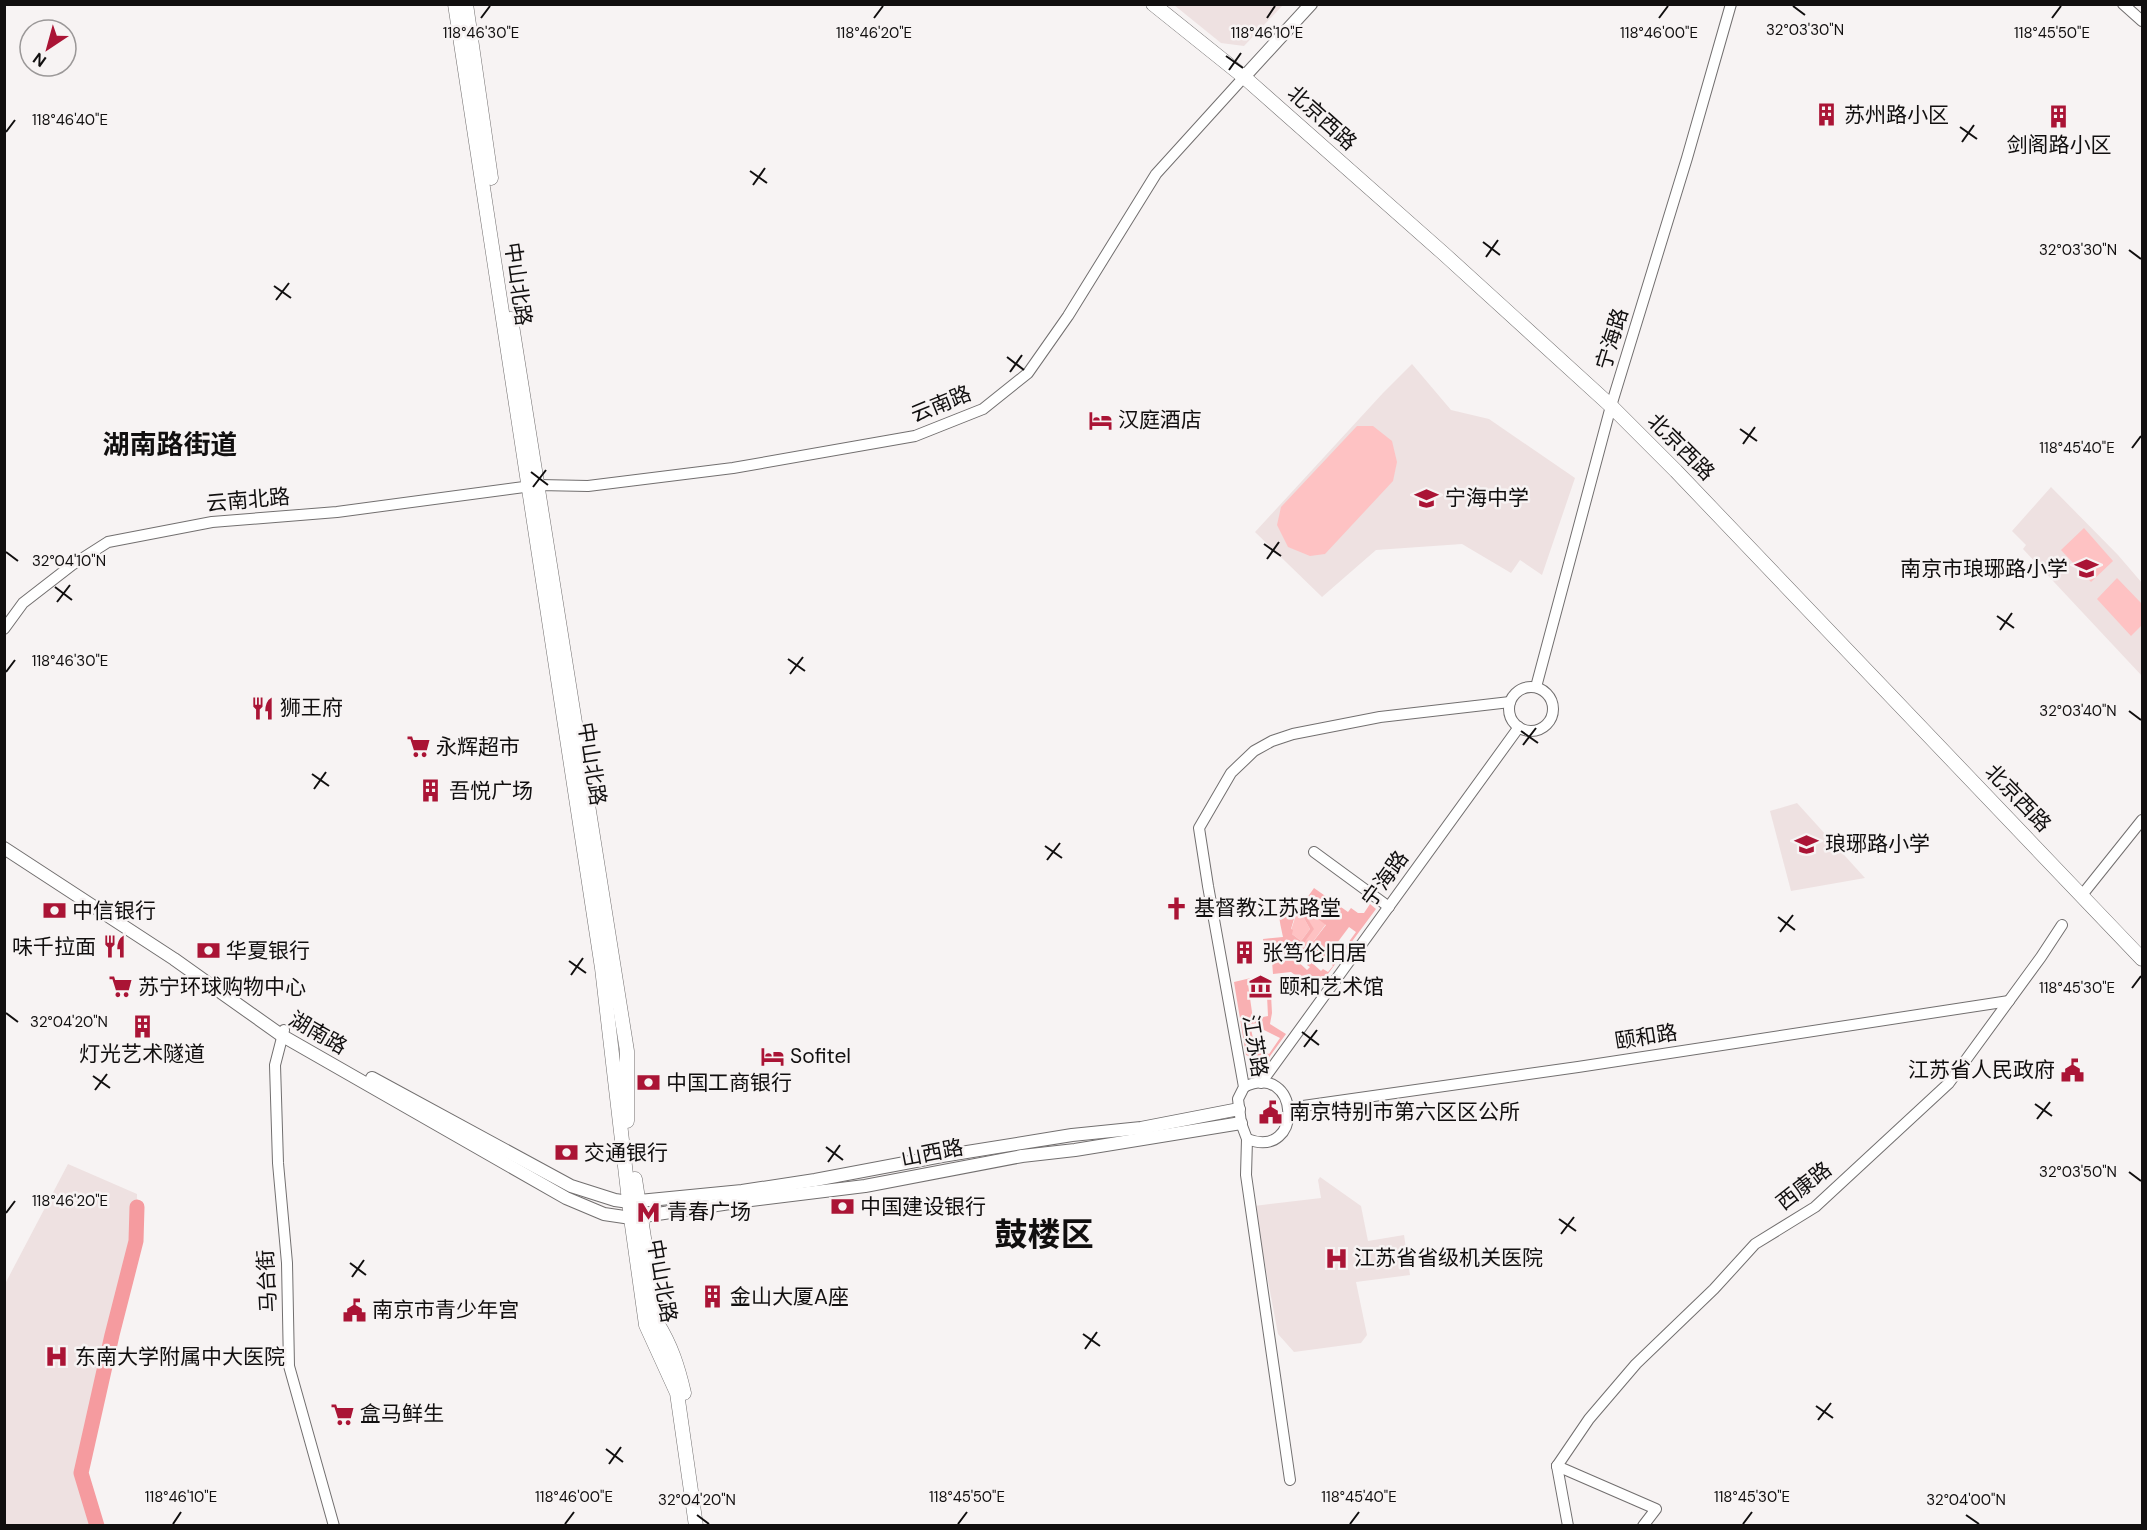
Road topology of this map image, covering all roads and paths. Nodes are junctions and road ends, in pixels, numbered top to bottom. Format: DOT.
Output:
graph roads {
  1 [pos="455,4"];
  2 [pos="466,4"];
  3 [pos="1153,4"];
  4 [pos="1311,4"];
  5 [pos="1731,4"];
  6 [pos="2123,4"];
  7 [pos="2142,21"];
  8 [pos="1244,77"];
  9 [pos="1611,406"];
  10 [pos="534,487"];
  11 [pos="4,629"];
  12 [pos="1536,687"];
  13 [pos="1510,702"];
  14 [pos="1519,727"];
  15 [pos="2142,819"];
  16 [pos="4,838"];
  17 [pos="4,848"];
  18 [pos="1314,852"];
  19 [pos="2082,895"];
  20 [pos="1389,907"];
  21 [pos="2062,925"];
  22 [pos="2142,959"];
  23 [pos="2009,1001"];
  24 [pos="283,1033"];
  25 [pos="1261,1083"];
  26 [pos="1244,1087"];
  27 [pos="1289,1108"];
  28 [pos="1239,1109"];
  29 [pos="1241,1123"];
  30 [pos="1247,1139"];
  31 [pos="634,1202"];
  32 [pos="636,1217"];
  33 [pos="1557,1466"];
  34 [pos="1290,1480"];
  35 [pos="334,1526"];
  36 [pos="696,1526"];
  37 [pos="702,1526"];
  38 [pos="1568,1526"];
  39 [pos="1642,1526"];
  1 -- 10 [label="main road, 中山北路"];
  2 -- 10 [label="main road, 中山北路"];
  3 -- 8 [label="main road, 北京西路"];
  4 -- 8 [label="main road"];
  5 -- 9 [label="street, 宁海路"];
  6 -- 7 [label="street"];
  8 -- 9 [label="main road, 北京西路"];
  8 -- 10 [label="street, 云南路"];
  9 -- 12 [label="street, 宁海路"];
  9 -- 19 [label="main road, 北京西路"];
  10 -- 11 [label="street, 云南北路"];
  10 -- 31 [label="main road, 中山北路"];
  12 -- 13 [label="street"];
  12 -- 14 [label="street"];
  13 -- 14 [label="street"];
  13 -- 26 [label="street, 江苏路"];
  14 -- 20 [label="street, 宁海路"];
  15 -- 19 [label="street"];
  16 -- 24 [label="main road, 湖南路"];
  17 -- 24 [label="main road, 湖南路"];
  18 -- 20 [label="street"];
  19 -- 22 [label="main road, 北京西路"];
  20 -- 25 [label="street, 宁海路"];
  21 -- 23 [label="street, 西康路"];
  23 -- 27 [label="street, 颐和路"];
  23 -- 33 [label="street, 西康路"];
  24 -- 31 [label="main road, 湖南路"];
  24 -- 32 [label="main road, 湖南路"];
  24 -- 35 [label="street, 马台街"];
  25 -- 26 [label="street"];
  25 -- 27 [label="street"];
  26 -- 28 [label="street, 江苏路"];
  27 -- 30 [label="street"];
  28 -- 29 [label="street, 江苏路"];
  28 -- 31 [label="main road, 山西路"];
  29 -- 30 [label="street, 江苏路"];
  29 -- 32 [label="main road, 山西路"];
  30 -- 34 [label="street, 江苏路"];
  31 -- 32 [label="main road, 中山北路"];
  32 -- 36 [label="main road, 中山北路"];
  32 -- 37 [label="main road, 中山北路"];
  33 -- 38 [label="street"];
  33 -- 39 [label="street"];
}
